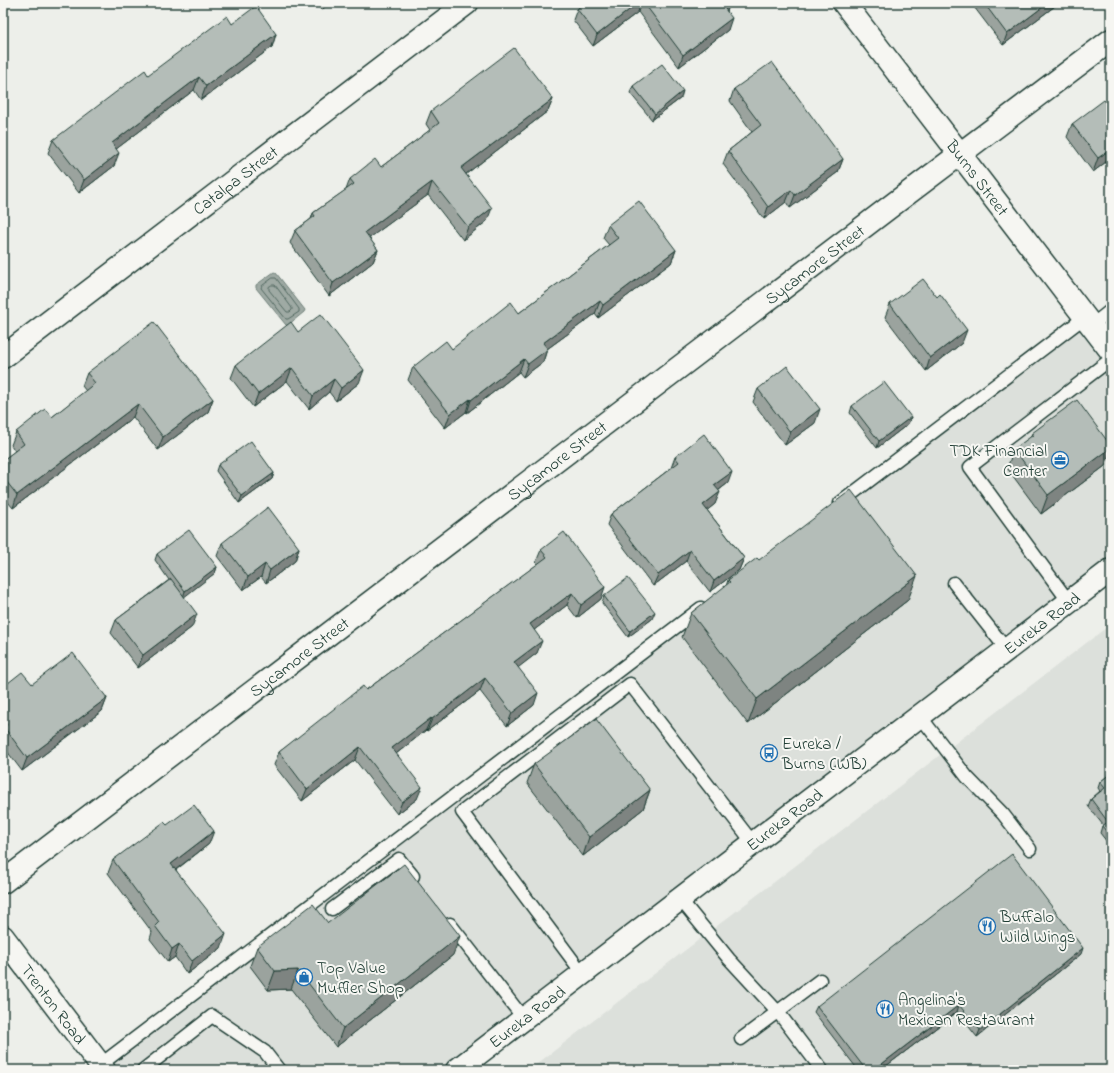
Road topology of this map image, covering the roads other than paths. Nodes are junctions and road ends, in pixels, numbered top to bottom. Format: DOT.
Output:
graph roads {
  1 [pos="467,3"];
  2 [pos="844,3"];
  3 [pos="1111,40"];
  4 [pos="959,154"];
  5 [pos="1111,310"];
  6 [pos="1088,322"];
  7 [pos="1111,351"];
  8 [pos="3,357"];
  9 [pos="1111,358"];
  10 [pos="830,511"];
  11 [pos="1111,570"];
  12 [pos="954,583"];
  13 [pos="1070,602"];
  14 [pos="708,603"];
  15 [pos="1007,650"];
  16 [pos="920,716"];
  17 [pos="753,843"];
  18 [pos="1030,849"];
  19 [pos="3,882"];
  20 [pos="419,883"];
  21 [pos="680,899"];
  22 [pos="332,909"];
  23 [pos="442,914"];
  24 [pos="3,937"];
  25 [pos="583,974"];
  26 [pos="820,980"];
  27 [pos="778,1012"];
  28 [pos="524,1019"];
  29 [pos="742,1039"];
  30 [pos="102,1067"];
  31 [pos="144,1070"];
  32 [pos="279,1070"];
  33 [pos="457,1070"];
  34 [pos="822,1070"];
  1 -- 8 [label="street, Catalpa Street"];
  2 -- 4 [label="street, Burns Street"];
  3 -- 4 [label="street, Sycamore Street"];
  4 -- 6 [label="street, Burns Street"];
  4 -- 19 [label="street, Sycamore Street"];
  5 -- 6 [label="lane"];
  6 -- 7 [label="street, Burns Street"];
  6 -- 10 [label="lane"];
  9 -- 13 [label="lane"];
  11 -- 13 [label="street, Eureka Road"];
  12 -- 15 [label="lane"];
  13 -- 15 [label="street, Eureka Road"];
  14 -- 30 [label="lane"];
  15 -- 16 [label="street, Eureka Road"];
  16 -- 17 [label="street, Eureka Road"];
  16 -- 18 [label="lane"];
  17 -- 21 [label="street, Eureka Road"];
  17 -- 25 [label="lane"];
  20 -- 22 [label="lane"];
  21 -- 25 [label="street, Eureka Road"];
  21 -- 27 [label="lane"];
  23 -- 28 [label="lane"];
  24 -- 30 [label="street, Trenton Road"];
  25 -- 28 [label="street, Eureka Road"];
  26 -- 27 [label="lane"];
  27 -- 29 [label="lane"];
  27 -- 34 [label="lane"];
  28 -- 33 [label="street, Eureka Road"];
  31 -- 32 [label="lane"];
}
